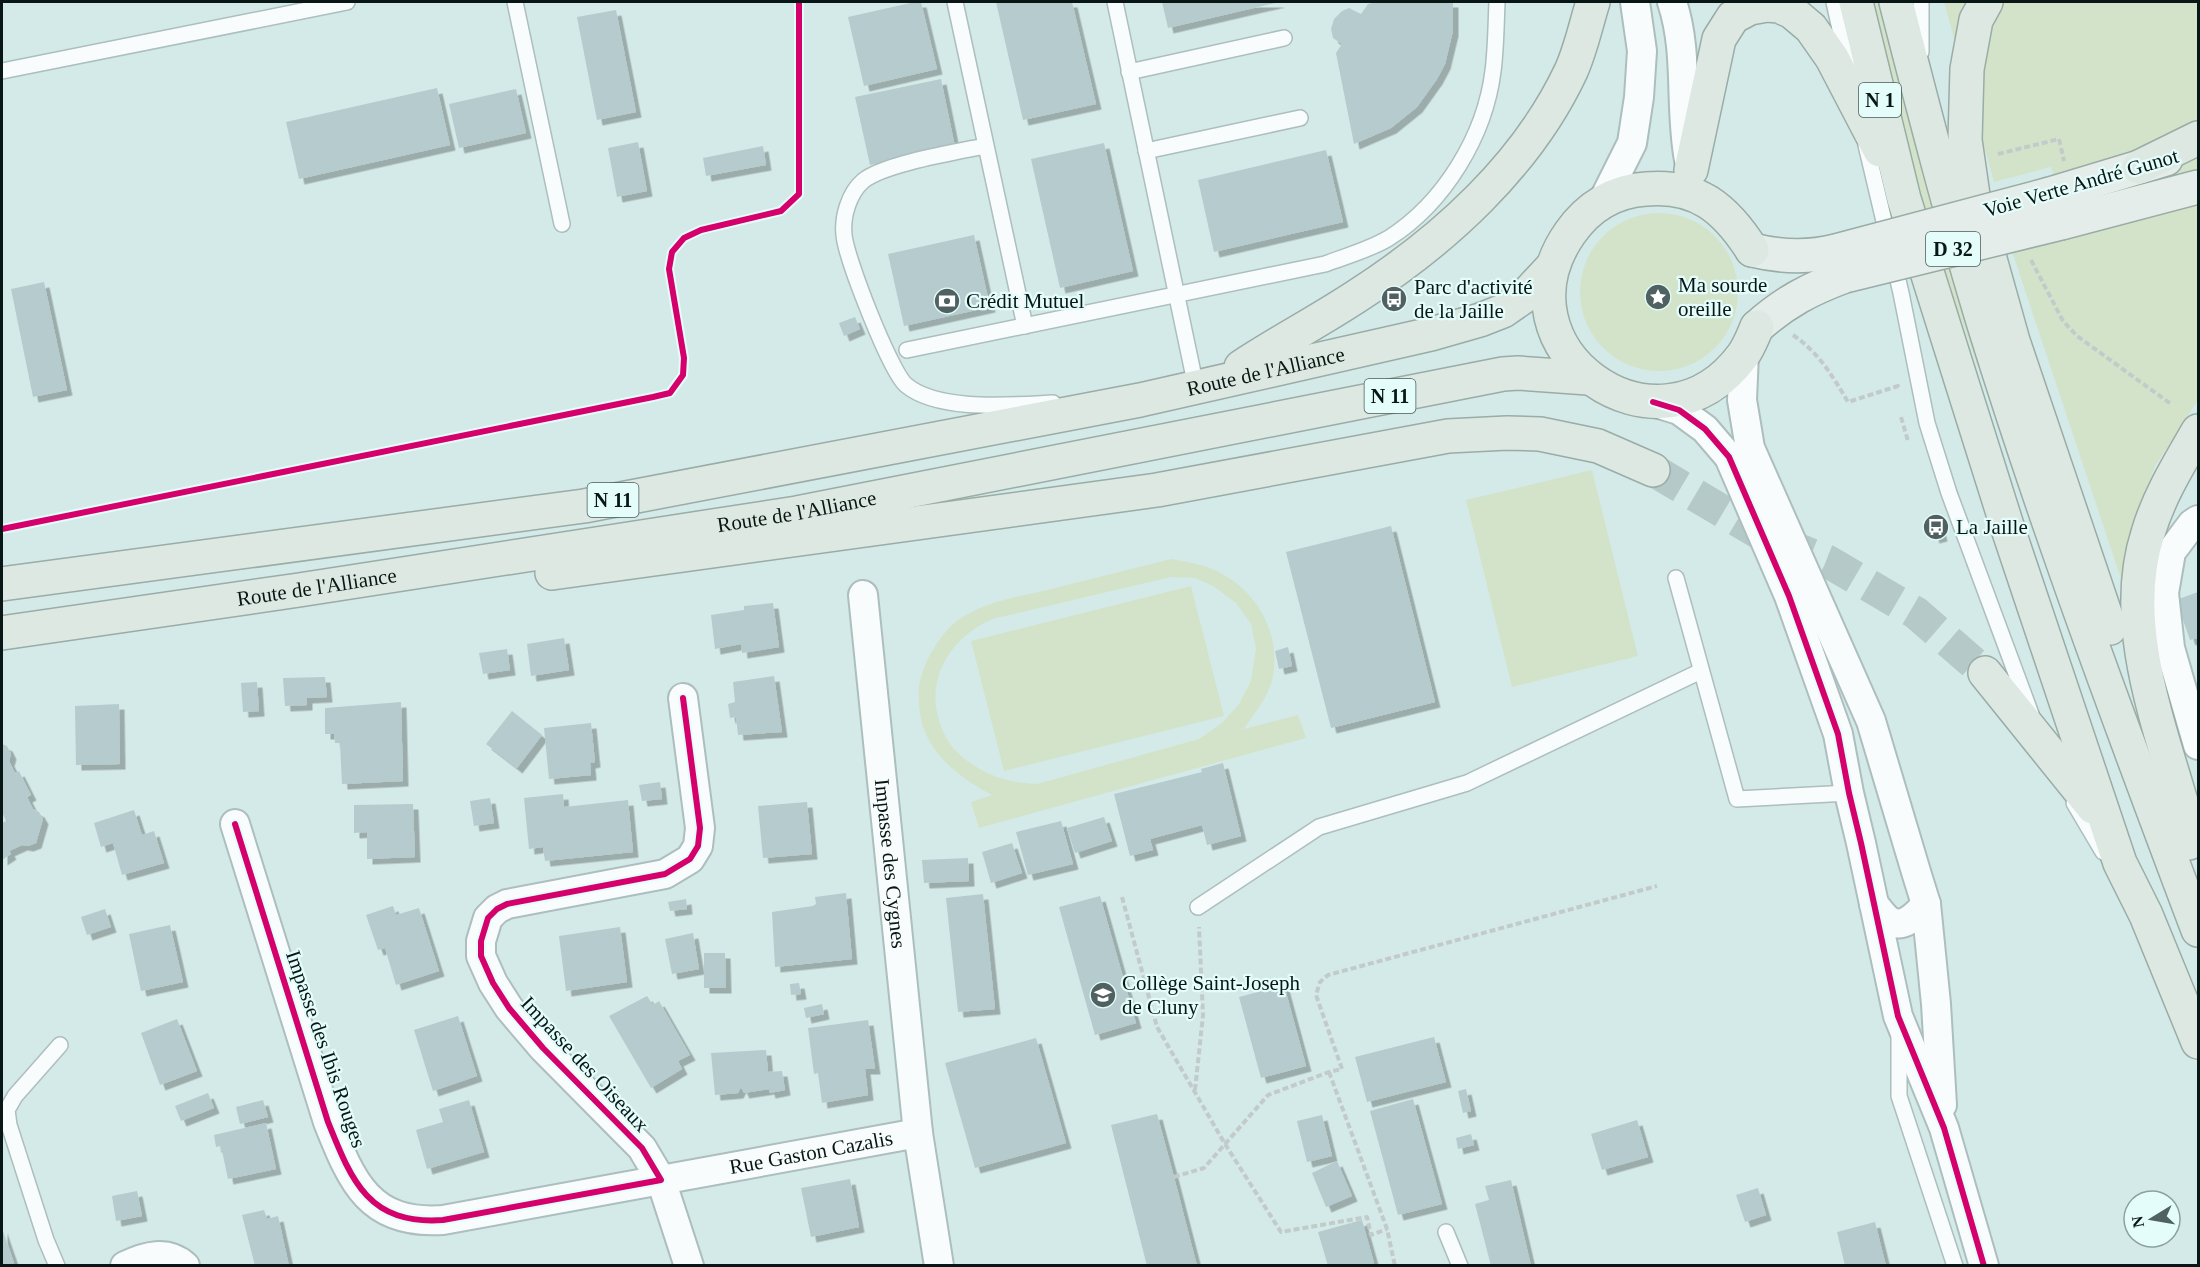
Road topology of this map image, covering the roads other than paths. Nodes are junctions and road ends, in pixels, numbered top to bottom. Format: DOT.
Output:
graph roads {
  1 [pos="347,2"];
  2 [pos="514,2"];
  3 [pos="955,2"];
  4 [pos="1115,2"];
  5 [pos="1497,2"];
  6 [pos="1593,2"];
  7 [pos="1635,2"];
  8 [pos="1834,2"];
  9 [pos="1856,2"];
  10 [pos="1896,2"];
  11 [pos="1921,2"];
  12 [pos="1986,2"];
  13 [pos="1676,7"];
  14 [pos="1284,38"];
  15 [pos="2,71"];
  16 [pos="1130,72"];
  17 [pos="1921,97"];
  18 [pos="1857,106"];
  19 [pos="1300,118"];
  20 [pos="2199,138"];
  21 [pos="985,146"];
  22 [pos="2199,148"];
  23 [pos="1146,151"];
  24 [pos="2139,167"];
  25 [pos="1694,182"];
  26 [pos="2199,187"];
  27 [pos="2059,195"];
  28 [pos="1904,199"];
  29 [pos="1604,201"];
  30 [pos="562,224"];
  31 [pos="1752,250"];
  32 [pos="1841,263"];
  33 [pos="1552,266"];
  34 [pos="1175,294"];
  35 [pos="1025,326"];
  36 [pos="1762,337"];
  37 [pos="907,350"];
  38 [pos="1588,378"];
  39 [pos="1207,384"];
  40 [pos="1140,400"];
  41 [pos="1653,402"];
  42 [pos="2199,431"];
  43 [pos="1653,471"];
  44 [pos="2199,520"];
  45 [pos="1676,578"];
  46 [pos="2,584"];
  47 [pos="299,590"];
  48 [pos="863,595"];
  49 [pos="2,633"];
  50 [pos="1701,671"];
  51 [pos="1986,673"];
  52 [pos="683,698"];
  53 [pos="2199,745"];
  54 [pos="2044,746"];
  55 [pos="1849,794"];
  56 [pos="235,824"];
  57 [pos="2106,824"];
  58 [pos="2194,857"];
  59 [pos="1917,874"];
  60 [pos="1873,898"];
  61 [pos="1926,904"];
  62 [pos="1198,907"];
  63 [pos="2199,930"];
  64 [pos="2161,952"];
  65 [pos="1898,1016"];
  66 [pos="2199,1042"];
  67 [pos="60,1045"];
  68 [pos="1944,1128"];
  69 [pos="918,1133"];
  70 [pos="661,1180"];
  71 [pos="1446,1232"];
  72 [pos="57,1266"];
  73 [pos="126,1266"];
  74 [pos="185,1266"];
  75 [pos="688,1266"];
  76 [pos="939,1266"];
  77 [pos="1460,1266"];
  78 [pos="1955,1266"];
  79 [pos="1984,1266"];
  1 -- 15 [label="lane"];
  2 -- 30 [label="lane"];
  3 -- 21 [label="lane"];
  4 -- 16 [label="lane"];
  5 -- 34 [label="lane"];
  6 -- 39 [label="highway"];
  7 -- 29 [label="street"];
  8 -- 18 [label="lane"];
  9 -- 28 [label="highway, N 1"];
  10 -- 17 [label="highway, N 1"];
  11 -- 17 [label="lane"];
  12 -- 58 [label="highway"];
  13 -- 25 [label="street"];
  14 -- 16 [label="lane"];
  16 -- 23 [label="lane"];
  17 -- 63 [label="highway, N 1"];
  18 -- 25 [label="highway"];
  18 -- 28 [label="highway"];
  18 -- 54 [label="lane"];
  19 -- 23 [label="lane"];
  20 -- 24 [label="highway"];
  21 -- 35 [label="lane"];
  21 -- 40 [label="lane"];
  22 -- 24 [label="main road, Voie Verte André Gunot / D 32"];
  23 -- 34 [label="lane"];
  24 -- 27 [label="main road, Voie Verte André Gunot / D 32"];
  25 -- 29 [label="highway"];
  25 -- 31 [label="highway"];
  26 -- 27 [label="main road, Voie Verte André Gunot / D 32"];
  27 -- 32 [label="main road, Voie Verte André Gunot / D 32, bridge"];
  28 -- 57 [label="highway, N 1"];
  29 -- 33 [label="highway"];
  31 -- 32 [label="main road, Voie Verte André Gunot / D 32"];
  32 -- 36 [label="main road, Voie Verte André Gunot / D 32"];
  33 -- 38 [label="highway"];
  33 -- 39 [label="highway, Route de l'Alliance / N 11"];
  34 -- 35 [label="lane"];
  34 -- 39 [label="lane"];
  35 -- 37 [label="lane"];
  36 -- 41 [label="highway"];
  36 -- 59 [label="street"];
  38 -- 41 [label="highway"];
  38 -- 47 [label="highway, Route de l'Alliance / N 11"];
  39 -- 40 [label="highway, Route de l'Alliance / N 11"];
  40 -- 46 [label="highway, Route de l'Alliance / N 11"];
  41 -- 55 [label="street"];
  42 -- 58 [label="highway"];
  43 -- 47 [label="highway"];
  44 -- 53 [label="street"];
  45 -- 50 [label="lane"];
  47 -- 49 [label="highway, Route de l'Alliance / N 11"];
  48 -- 69 [label="street, Impasse des Cygnes"];
  50 -- 55 [label="lane"];
  50 -- 62 [label="lane"];
  51 -- 54 [label="highway"];
  52 -- 70 [label="street, Impasse des Oiseaux"];
  54 -- 57 [label="highway"];
  54 -- 64 [label="lane"];
  55 -- 60 [label="street"];
  56 -- 70 [label="street, Impasse des Ibis Rouges"];
  57 -- 64 [label="highway, N 1"];
  59 -- 60 [label="street"];
  59 -- 61 [label="street"];
  60 -- 61 [label="street"];
  60 -- 65 [label="street"];
  61 -- 68 [label="street"];
  64 -- 66 [label="highway, N 1"];
  65 -- 68 [label="street"];
  65 -- 78 [label="lane"];
  67 -- 72 [label="lane"];
  68 -- 79 [label="street"];
  69 -- 70 [label="street, Rue Gaston Cazalis"];
  69 -- 76 [label="street, Rue Gaston Cazalis"];
  70 -- 75 [label="street"];
  71 -- 77 [label="lane"];
  73 -- 74 [label="street"];
}
